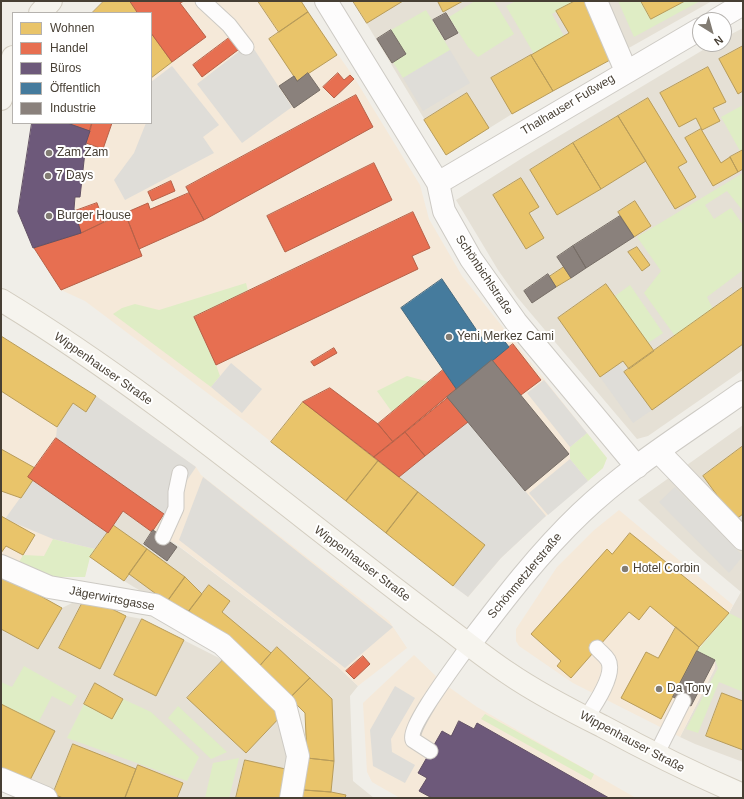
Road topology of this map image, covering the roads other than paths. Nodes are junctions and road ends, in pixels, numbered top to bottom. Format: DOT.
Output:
graph roads {
  1 [pos="51,1"];
  2 [pos="203,1"];
  3 [pos="326,1"];
  4 [pos="596,1"];
  5 [pos="743,4"];
  6 [pos="41,12"];
  7 [pos="730,12"];
  8 [pos="692,34"];
  9 [pos="246,47"];
  10 [pos="12,60"];
  11 [pos="626,71"];
  12 [pos="2,93"];
  13 [pos="438,183"];
  14 [pos="1,300"];
  15 [pos="743,392"];
  16 [pos="659,452"];
  17 [pos="637,467"];
  18 [pos="180,474"];
  19 [pos="163,537"];
  20 [pos="743,539"];
  21 [pos="1,566"];
  22 [pos="469,644"];
  23 [pos="597,648"];
  24 [pos="683,701"];
  25 [pos="586,718"];
  26 [pos="430,751"];
  27 [pos="656,755"];
  28 [pos="692,773"];
  29 [pos="1,780"];
  30 [pos="743,795"];
  31 [pos="46,798"];
  32 [pos="291,798"];
  33 [pos="714,798"];
  1 -- 6 [label="main road"];
  2 -- 9 [label="lane"];
  3 -- 13 [label="street, Schönbichlstraße"];
  4 -- 11 [label="street"];
  5 -- 7 [label="street"];
  8 -- 11 [label="street, Thalhauser Fußweg"];
  10 -- 12 [label="main road"];
  11 -- 13 [label="street, Thalhauser Fußweg"];
  13 -- 17 [label="street, Schönbichlstraße"];
  14 -- 22 [label="main road, Wippenhauser Straße"];
  15 -- 16 [label="street, Schönmetzlerstraße"];
  16 -- 17 [label="street, Schönmetzlerstraße"];
  16 -- 20 [label="street"];
  17 -- 22 [label="street, Schönmetzlerstraße"];
  18 -- 19 [label="lane"];
  21 -- 32 [label="street, Jägerwirtsgasse"];
  22 -- 25 [label="main road, Wippenhauser Straße"];
  22 -- 26 [label="lane"];
  23 -- 25 [label="lane"];
  24 -- 27 [label="lane"];
  25 -- 27 [label="main road, Wippenhauser Straße"];
  27 -- 28 [label="main road, Wippenhauser Straße"];
  28 -- 30 [label="main road, Wippenhauser Straße"];
  28 -- 33 [label="main road"];
  29 -- 31 [label="street"];
}
